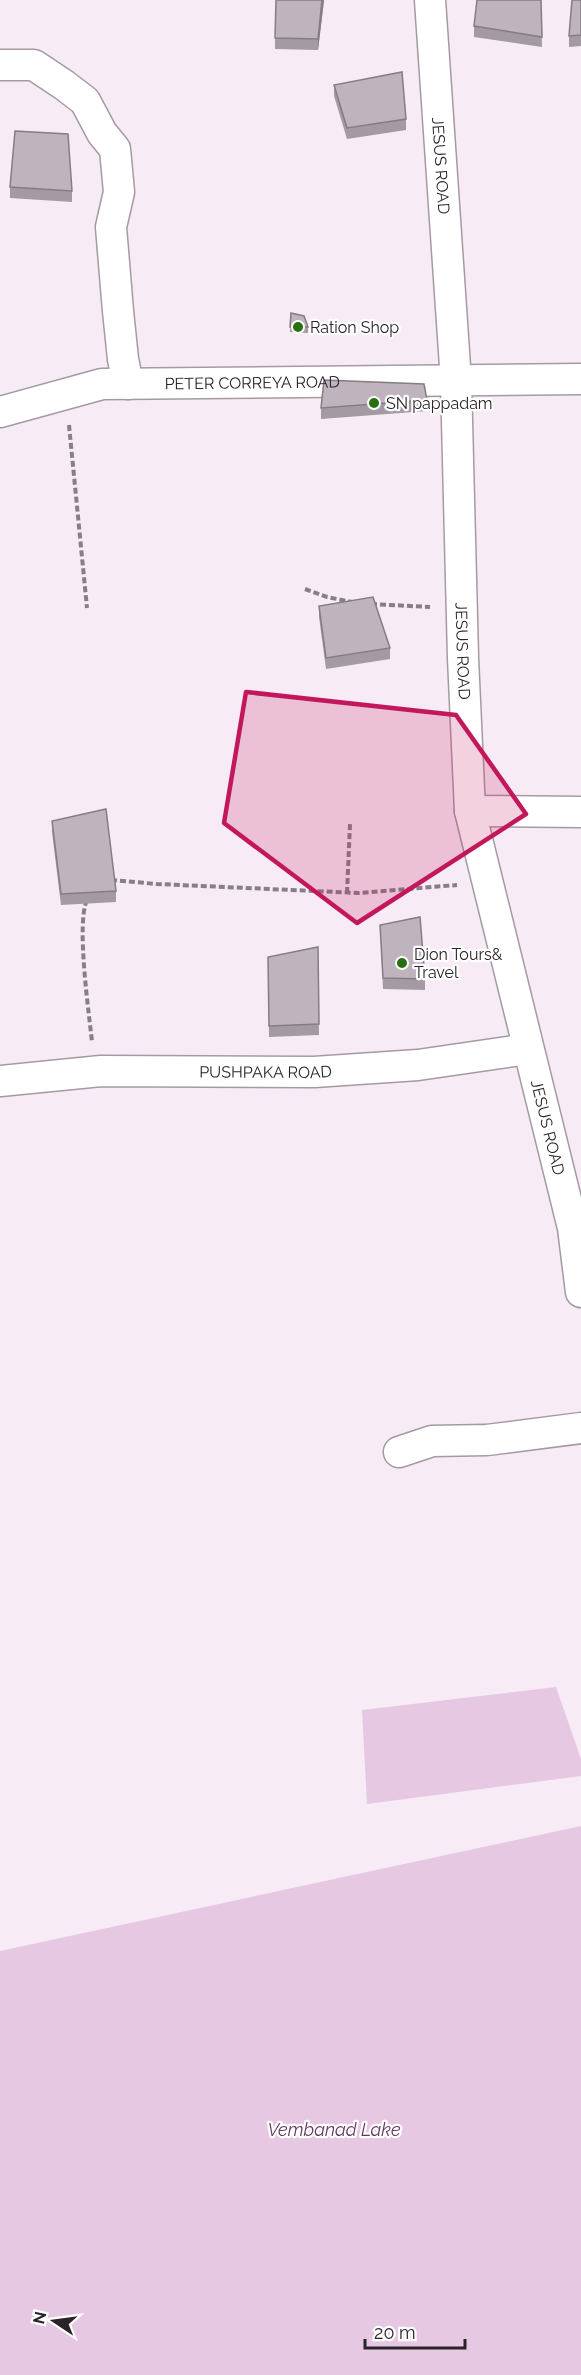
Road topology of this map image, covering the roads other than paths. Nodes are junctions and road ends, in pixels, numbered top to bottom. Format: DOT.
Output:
graph roads {
  1 [pos="430,0"];
  2 [pos="0,65"];
  3 [pos="581,380"];
  4 [pos="456,381"];
  5 [pos="128,384"];
  6 [pos="0,412"];
  7 [pos="470,811"];
  8 [pos="581,812"];
  9 [pos="528,1049"];
  10 [pos="0,1081"];
  11 [pos="581,1292"];
  12 [pos="581,1428"];
  13 [pos="399,1452"];
  1 -- 4 [label="street, JESUS ROAD"];
  2 -- 5 [label="street"];
  3 -- 4 [label="street, PETER CORREYA ROAD"];
  4 -- 5 [label="street, PETER CORREYA ROAD"];
  4 -- 7 [label="street, JESUS ROAD"];
  5 -- 6 [label="street, PETER CORREYA ROAD"];
  7 -- 8 [label="street"];
  7 -- 9 [label="street, JESUS ROAD"];
  9 -- 10 [label="street, PUSHPAKA ROAD"];
  9 -- 11 [label="street, JESUS ROAD"];
  12 -- 13 [label="street"];
}
